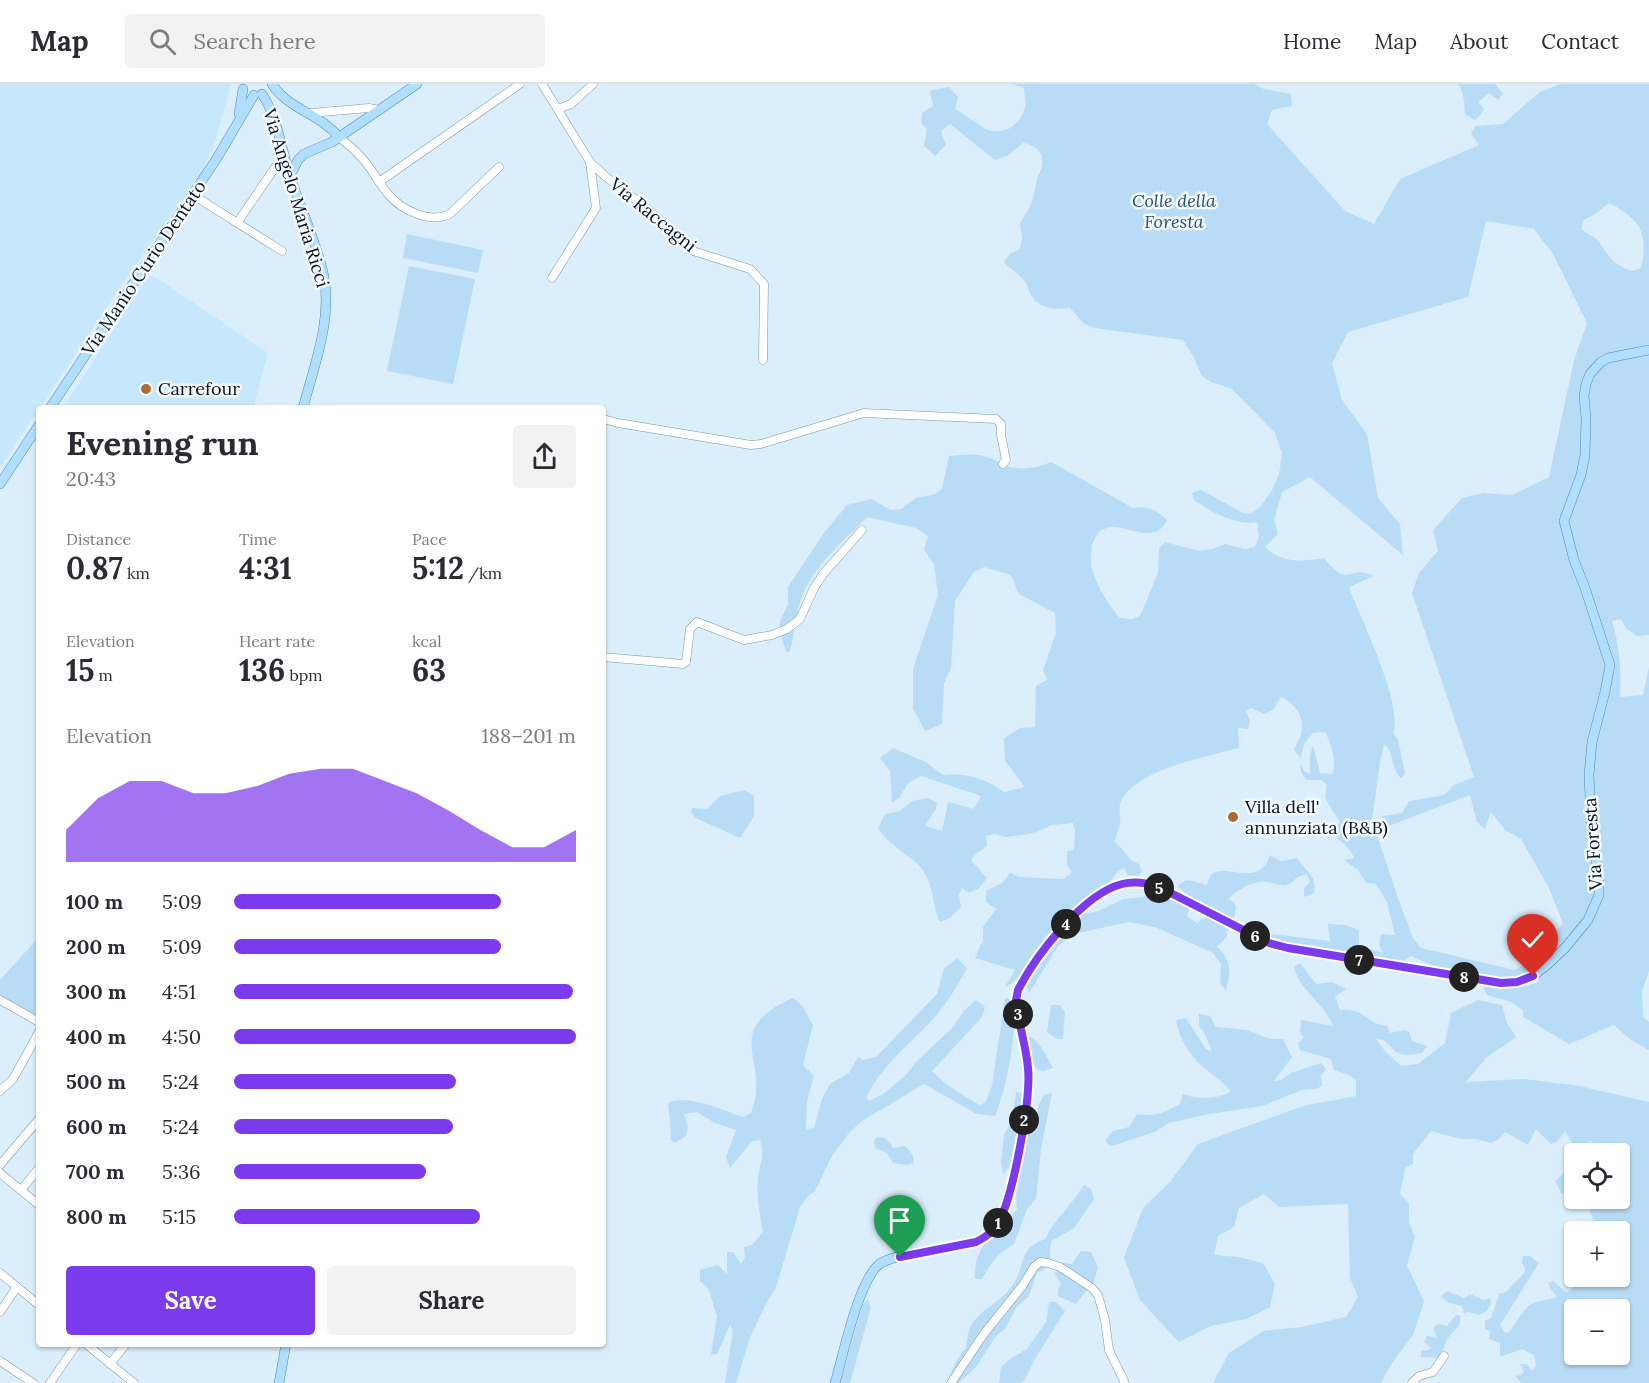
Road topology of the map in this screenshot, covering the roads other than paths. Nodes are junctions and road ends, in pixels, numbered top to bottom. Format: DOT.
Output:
graph roads {
  1 [pos="272,84"];
  2 [pos="417,84"];
  3 [pos="520,84"];
  4 [pos="542,84"];
  5 [pos="592,84"];
  6 [pos="241,87"];
  7 [pos="258,94"];
  8 [pos="281,96"];
  9 [pos="270,107"];
  10 [pos="558,108"];
  11 [pos="379,110"];
  12 [pos="310,113"];
  13 [pos="235,127"];
  14 [pos="339,137"];
  15 [pos="304,154"];
  16 [pos="284,157"];
  17 [pos="590,162"];
  18 [pos="499,167"];
  19 [pos="290,176"];
  20 [pos="379,182"];
  21 [pos="193,195"];
  22 [pos="237,223"];
  23 [pos="282,251"];
  24 [pos="552,278"];
  25 [pos="1649,350"];
  26 [pos="763,360"];
  27 [pos="52,405"];
  28 [pos="304,405"];
  29 [pos="606,419"];
  30 [pos="36,430"];
  31 [pos="1003,464"];
  32 [pos="0,484"];
  33 [pos="862,530"];
  34 [pos="606,657"];
  35 [pos="0,999"];
  36 [pos="36,1020"];
  37 [pos="36,1037"];
  38 [pos="0,1091"];
  39 [pos="36,1123"];
  40 [pos="0,1165"];
  41 [pos="36,1172"];
  42 [pos="0,1173"];
  43 [pos="21,1190"];
  44 [pos="36,1202"];
  45 [pos="0,1273"];
  46 [pos="17,1287"];
  47 [pos="36,1303"];
  48 [pos="0,1312"];
  49 [pos="76,1347"];
  50 [pos="90,1347"];
  51 [pos="124,1347"];
  52 [pos="285,1347"];
  53 [pos="1444,1356"];
  54 [pos="0,1361"];
  55 [pos="110,1364"];
  56 [pos="33,1383"];
  57 [pos="50,1383"];
  58 [pos="134,1383"];
  59 [pos="279,1383"];
  60 [pos="835,1383"];
  61 [pos="951,1383"];
  62 [pos="1125,1383"];
  63 [pos="1412,1383"];
  1 -- 7 [label="main road, Via Manio Curio Dentato"];
  1 -- 8 [label="main road"];
  2 -- 11 [label="main road"];
  3 -- 20 [label="street"];
  4 -- 10 [label="street, Via Raccagni"];
  5 -- 10 [label="street"];
  6 -- 7 [label="main road"];
  6 -- 13 [label="main road, Via Manio Curio Dentato"];
  7 -- 9 [label="main road, Via Angelo Maria Ricci"];
  7 -- 13 [label="main road, Via Manio Curio Dentato"];
  8 -- 9 [label="main road"];
  8 -- 12 [label="main road"];
  9 -- 16 [label="main road, Via Angelo Maria Ricci"];
  10 -- 17 [label="street, Via Raccagni"];
  11 -- 12 [label="street"];
  11 -- 14 [label="main road"];
  12 -- 14 [label="main road"];
  13 -- 21 [label="main road, Via Manio Curio Dentato"];
  14 -- 15 [label="main road"];
  14 -- 20 [label="street"];
  15 -- 16 [label="main road"];
  15 -- 19 [label="main road"];
  16 -- 19 [label="main road, Via Angelo Maria Ricci"];
  16 -- 22 [label="street"];
  17 -- 24 [label="street"];
  17 -- 26 [label="street, Via Raccagni"];
  18 -- 20 [label="street"];
  19 -- 28 [label="main road, Via Angelo Maria Ricci"];
  21 -- 22 [label="street"];
  21 -- 27 [label="main road, Via Manio Curio Dentato"];
  22 -- 23 [label="street"];
  25 -- 60 [label="main road, Via Foresta"];
  29 -- 31 [label="street"];
  30 -- 32 [label="main road"];
  33 -- 34 [label="street"];
  35 -- 36 [label="street"];
  37 -- 38 [label="street"];
  39 -- 40 [label="street"];
  41 -- 43 [label="street"];
  42 -- 43 [label="street"];
  43 -- 44 [label="street"];
  45 -- 46 [label="street"];
  46 -- 47 [label="street"];
  46 -- 48 [label="street"];
  49 -- 57 [label="street"];
  50 -- 55 [label="street"];
  51 -- 55 [label="street"];
  52 -- 59 [label="main road"];
  53 -- 63 [label="street"];
  54 -- 56 [label="street"];
  55 -- 58 [label="street"];
  61 -- 62 [label="street"];
}
